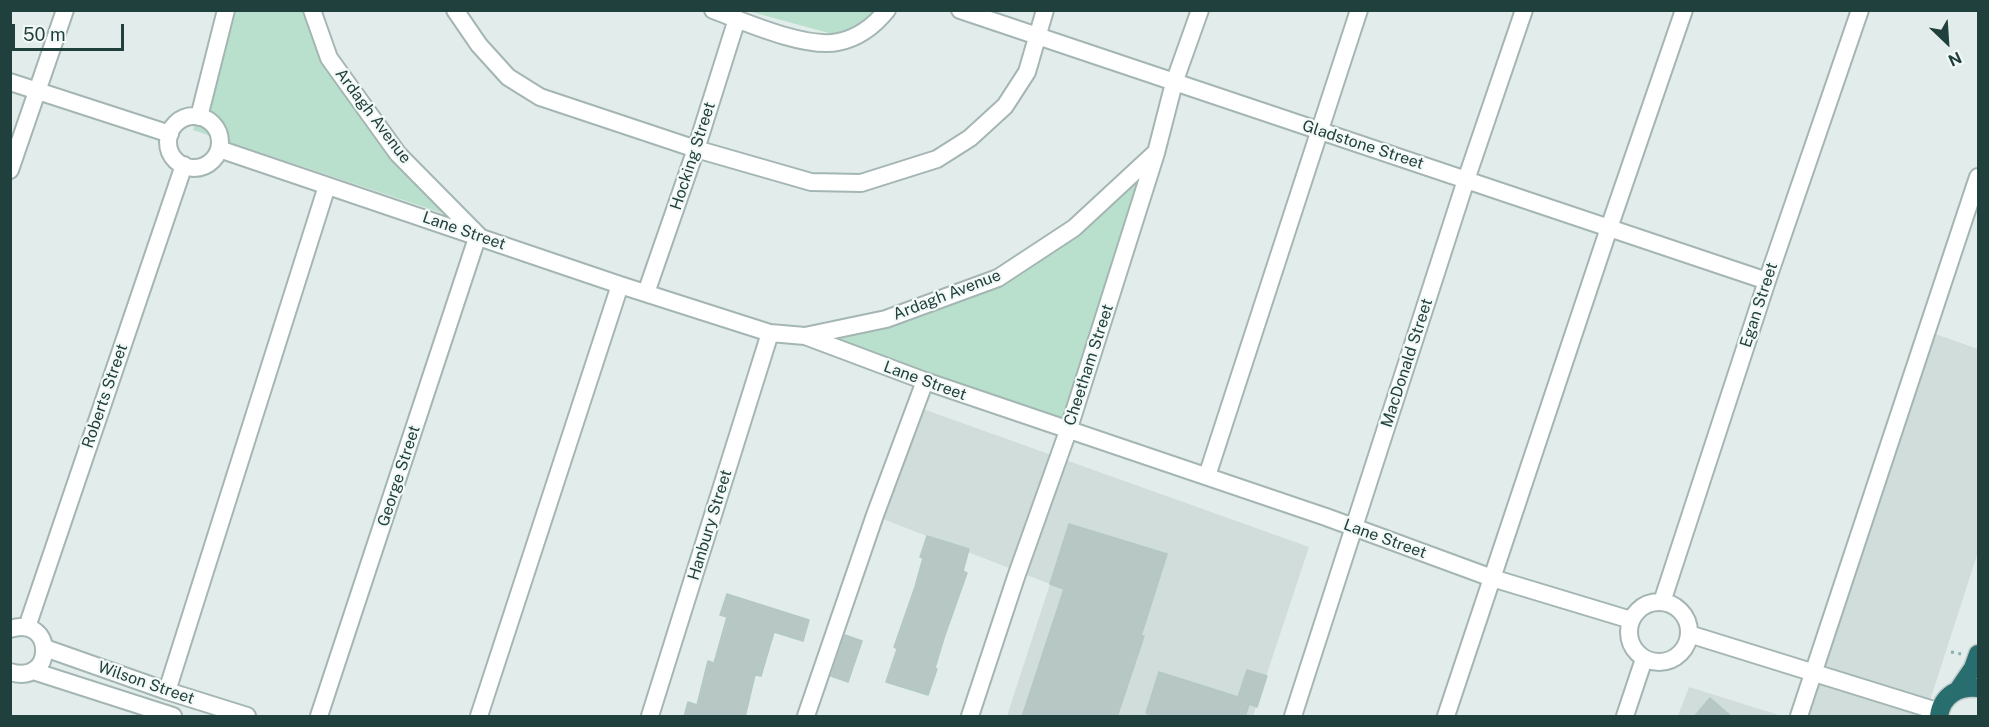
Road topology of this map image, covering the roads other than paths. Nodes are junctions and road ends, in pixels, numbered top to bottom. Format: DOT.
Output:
graph roads {
  1 [pos="64,10"];
  2 [pos="226,10"];
  3 [pos="312,10"];
  4 [pos="455,10"];
  5 [pos="713,10"];
  6 [pos="887,10"];
  7 [pos="960,10"];
  8 [pos="1045,10"];
  9 [pos="1200,10"];
  10 [pos="1359,10"];
  11 [pos="1524,10"];
  12 [pos="1684,10"];
  13 [pos="1860,10"];
  14 [pos="736,19"];
  15 [pos="1038,37"];
  16 [pos="10,82"];
  17 [pos="1174,83"];
  18 [pos="37,91"];
  19 [pos="199,117"];
  20 [pos="1319,130"];
  21 [pos="170,134"];
  22 [pos="219,149"];
  23 [pos="696,149"];
  24 [pos="1156,153"];
  25 [pos="184,165"];
  26 [pos="10,170"];
  27 [pos="1978,177"];
  28 [pos="1466,180"];
  29 [pos="327,186"];
  30 [pos="1609,228"];
  31 [pos="478,236"];
  32 [pos="1767,281"];
  33 [pos="620,285"];
  34 [pos="646,293"];
  35 [pos="770,333"];
  36 [pos="805,336"];
  37 [pos="925,381"];
  38 [pos="1068,431"];
  39 [pos="1207,476"];
  40 [pos="1355,527"];
  41 [pos="1492,578"];
  42 [pos="1662,602"];
  43 [pos="1631,620"];
  44 [pos="19,628"];
  45 [pos="1689,634"];
  46 [pos="45,648"];
  47 [pos="1978,654"];
  48 [pos="1644,659"];
  49 [pos="33,671"];
  50 [pos="11,672"];
  51 [pos="1814,674"];
  52 [pos="1978,688"];
  53 [pos="1958,690"];
  54 [pos="166,691"];
  55 [pos="1940,714"];
  56 [pos="173,717"];
  57 [pos="248,717"];
  58 [pos="319,717"];
  59 [pos="479,717"];
  60 [pos="650,717"];
  61 [pos="806,717"];
  62 [pos="970,717"];
  63 [pos="1293,717"];
  64 [pos="1446,717"];
  65 [pos="1625,717"];
  66 [pos="1799,717"];
  1 -- 18 [label="street"];
  2 -- 19 [label="street"];
  3 -- 31 [label="street, Ardagh Avenue"];
  4 -- 23 [label="street"];
  5 -- 14 [label="street"];
  6 -- 14 [label="street"];
  7 -- 15 [label="street, Gladstone Street"];
  8 -- 15 [label="street"];
  9 -- 17 [label="street, Cheetham Street"];
  10 -- 20 [label="street"];
  11 -- 28 [label="street, MacDonald Street"];
  12 -- 30 [label="street"];
  13 -- 32 [label="street, Egan Street"];
  14 -- 23 [label="street, Hocking Street"];
  15 -- 17 [label="street, Gladstone Street"];
  15 -- 23 [label="street"];
  16 -- 18 [label="street"];
  17 -- 20 [label="street, Gladstone Street"];
  17 -- 24 [label="street, Cheetham Street"];
  18 -- 21 [label="street"];
  18 -- 26 [label="street"];
  19 -- 21 [label="street"];
  19 -- 22 [label="street"];
  20 -- 28 [label="street, Gladstone Street"];
  20 -- 39 [label="street"];
  21 -- 25 [label="street"];
  22 -- 25 [label="street"];
  22 -- 29 [label="street, Lane Street"];
  23 -- 34 [label="street, Hocking Street"];
  24 -- 36 [label="street, Ardagh Avenue"];
  24 -- 38 [label="street, Cheetham Street"];
  25 -- 44 [label="street, Roberts Street"];
  27 -- 51 [label="street"];
  28 -- 30 [label="street, Gladstone Street"];
  28 -- 40 [label="street, MacDonald Street"];
  29 -- 31 [label="street, Lane Street"];
  29 -- 54 [label="street"];
  30 -- 32 [label="street, Gladstone Street"];
  30 -- 41 [label="street"];
  31 -- 33 [label="street, Lane Street"];
  31 -- 58 [label="street, George Street"];
  32 -- 42 [label="street, Egan Street"];
  33 -- 34 [label="street, Lane Street"];
  33 -- 59 [label="street"];
  34 -- 35 [label="street, Lane Street"];
  35 -- 36 [label="street, Lane Street"];
  35 -- 60 [label="street, Hanbury Street"];
  36 -- 37 [label="street, Lane Street"];
  37 -- 38 [label="street, Lane Street"];
  37 -- 61 [label="street"];
  38 -- 39 [label="street, Lane Street"];
  38 -- 62 [label="street, Cheetham Street"];
  39 -- 40 [label="street, Lane Street"];
  40 -- 41 [label="street, Lane Street"];
  40 -- 63 [label="street, MacDonald Street"];
  41 -- 43 [label="street, Lane Street"];
  41 -- 64 [label="street"];
  42 -- 43 [label="street"];
  42 -- 45 [label="street"];
  43 -- 48 [label="street"];
  44 -- 46 [label="street"];
  45 -- 48 [label="street"];
  45 -- 51 [label="street"];
  46 -- 49 [label="street"];
  46 -- 54 [label="street, Wilson Street"];
  47 -- 53 [label="highway"];
  48 -- 65 [label="street"];
  49 -- 50 [label="street"];
  49 -- 56 [label="street, Wilson Street"];
  51 -- 55 [label="street"];
  51 -- 66 [label="street"];
  52 -- 53 [label="highway"];
  53 -- 55 [label="highway"];
  54 -- 57 [label="street, Wilson Street"];
}
